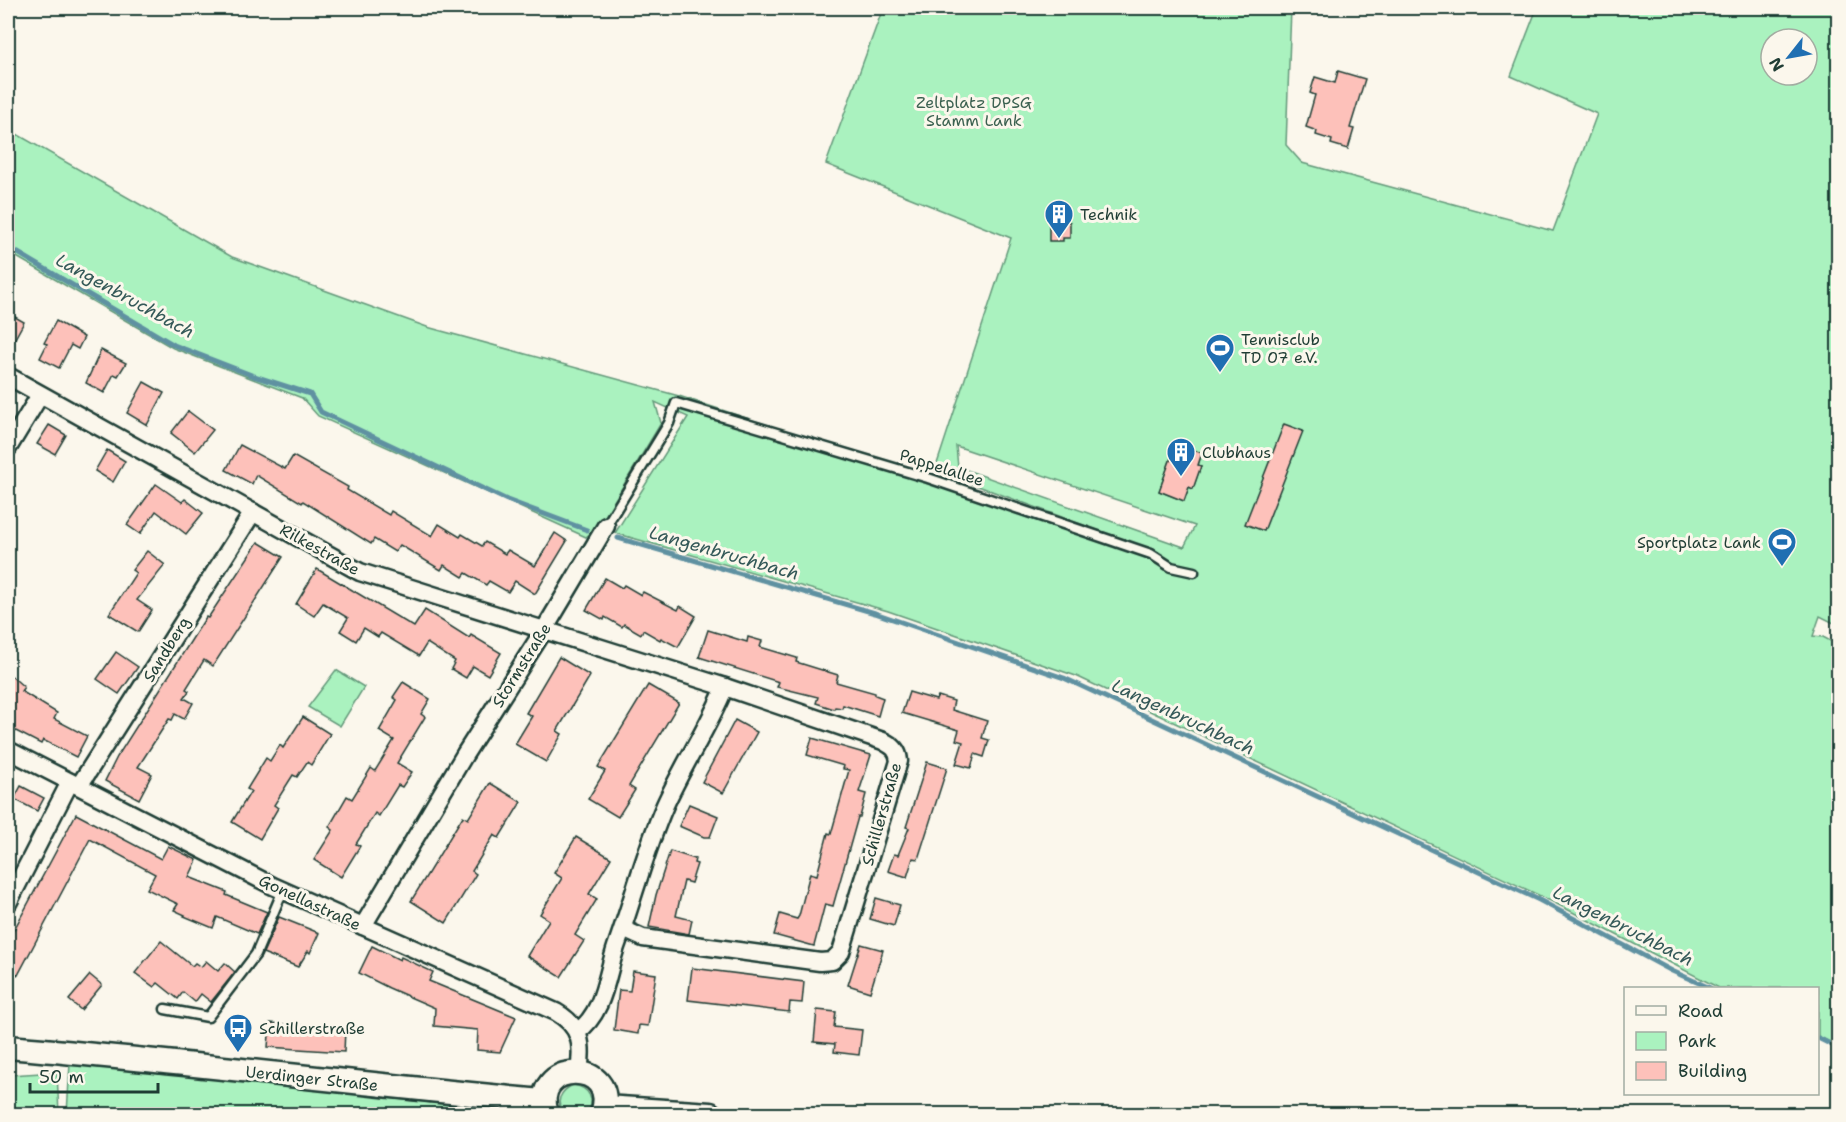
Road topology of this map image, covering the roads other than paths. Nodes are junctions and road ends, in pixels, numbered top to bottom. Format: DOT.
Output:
graph roads {
  1 [pos="8,376"];
  2 [pos="40,394"];
  3 [pos="676,403"];
  4 [pos="8,448"];
  5 [pos="253,513"];
  6 [pos="606,526"];
  7 [pos="1194,572"];
  8 [pos="544,630"];
  9 [pos="725,687"];
  10 [pos="8,750"];
  11 [pos="75,784"];
  12 [pos="283,890"];
  13 [pos="8,903"];
  14 [pos="363,926"];
  15 [pos="623,929"];
  16 [pos="165,1008"];
  17 [pos="577,1032"];
  18 [pos="8,1047"];
  19 [pos="579,1072"];
  20 [pos="546,1108"];
  21 [pos="604,1111"];
  22 [pos="710,1114"];
  1 -- 2 [label="street, Rilkestraße"];
  2 -- 4 [label="street"];
  2 -- 5 [label="street, Rilkestraße"];
  3 -- 6 [label="lane, Stormstraße"];
  3 -- 7 [label="lane, Pappelallee"];
  5 -- 8 [label="street, Rilkestraße"];
  5 -- 11 [label="street, Sandberg"];
  6 -- 8 [label="street, Stormstraße"];
  8 -- 9 [label="street, Rilkestraße"];
  8 -- 14 [label="street, Stormstraße"];
  9 -- 15 [label="street"];
  9 -- 15 [label="street, Schillerstraße"];
  10 -- 11 [label="street, Gonellastraße"];
  11 -- 12 [label="street, Gonellastraße"];
  11 -- 13 [label="street, Sandberg"];
  12 -- 14 [label="street, Gonellastraße"];
  12 -- 16 [label="lane"];
  14 -- 17 [label="street, Gonellastraße"];
  15 -- 17 [label="street"];
  17 -- 19 [label="street"];
  18 -- 20 [label="street, Uerdinger Straße"];
  19 -- 20 [label="street, Uerdinger Straße"];
  19 -- 21 [label="street"];
  21 -- 22 [label="street"];
}
